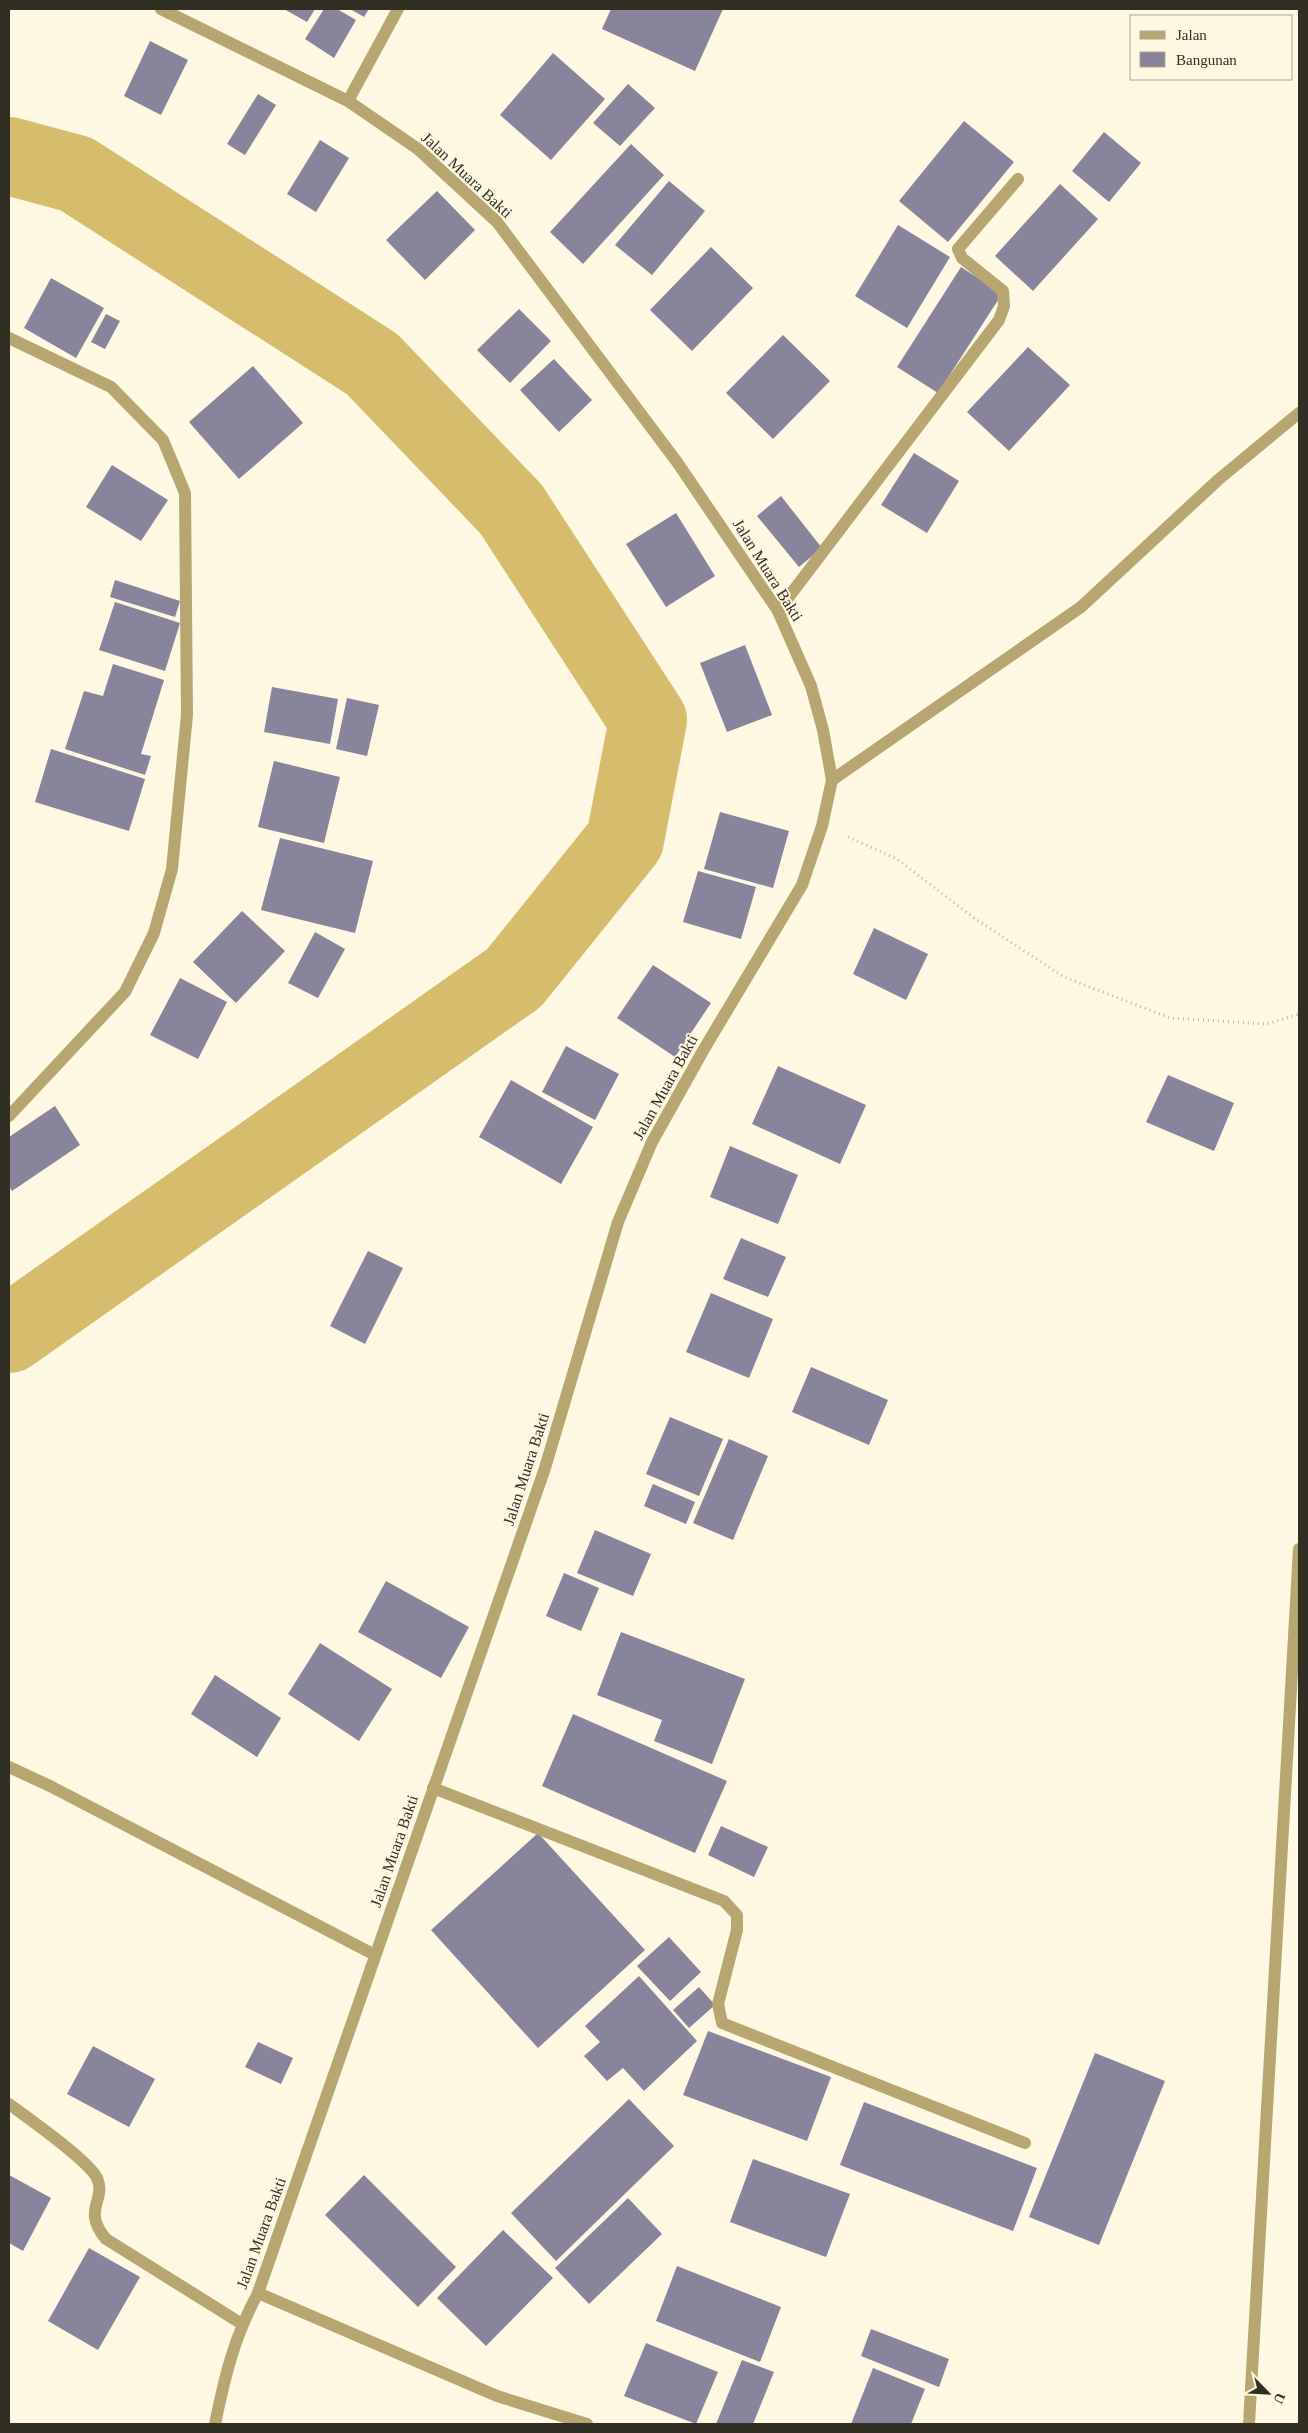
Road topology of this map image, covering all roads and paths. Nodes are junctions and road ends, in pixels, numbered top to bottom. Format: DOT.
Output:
graph roads {
  1 [pos="161,9"];
  2 [pos="398,9"];
  3 [pos="348,101"];
  4 [pos="1018,179"];
  5 [pos="9,338"];
  6 [pos="1299,413"];
  7 [pos="778,611"];
  8 [pos="832,780"];
  9 [pos="822,826"];
  10 [pos="1299,1014"];
  11 [pos="9,1116"];
  12 [pos="1299,1549"];
  13 [pos="9,1767"];
  14 [pos="433,1788"];
  15 [pos="374,1955"];
  16 [pos="9,2104"];
  17 [pos="1025,2143"];
  18 [pos="258,2293"];
  19 [pos="242,2324"];
  20 [pos="215,2424"];
  21 [pos="587,2424"];
  22 [pos="1249,2424"];
  1 -- 3 [label="street, Jalan Muara Bakti"];
  2 -- 3 [label="street"];
  3 -- 7 [label="street, Jalan Muara Bakti"];
  4 -- 7 [label="street"];
  5 -- 11 [label="street"];
  6 -- 8 [label="street"];
  7 -- 8 [label="street, Jalan Muara Bakti"];
  8 -- 9 [label="street, Jalan Muara Bakti"];
  9 -- 10 [label="path"];
  9 -- 14 [label="street, Jalan Muara Bakti"];
  12 -- 22 [label="street"];
  13 -- 15 [label="street"];
  14 -- 15 [label="street, Jalan Muara Bakti"];
  14 -- 17 [label="street"];
  15 -- 18 [label="street, Jalan Muara Bakti"];
  16 -- 19 [label="street"];
  18 -- 19 [label="street, Jalan Muara Bakti"];
  18 -- 21 [label="street"];
  19 -- 20 [label="street, Jalan Muara Bakti"];
}
